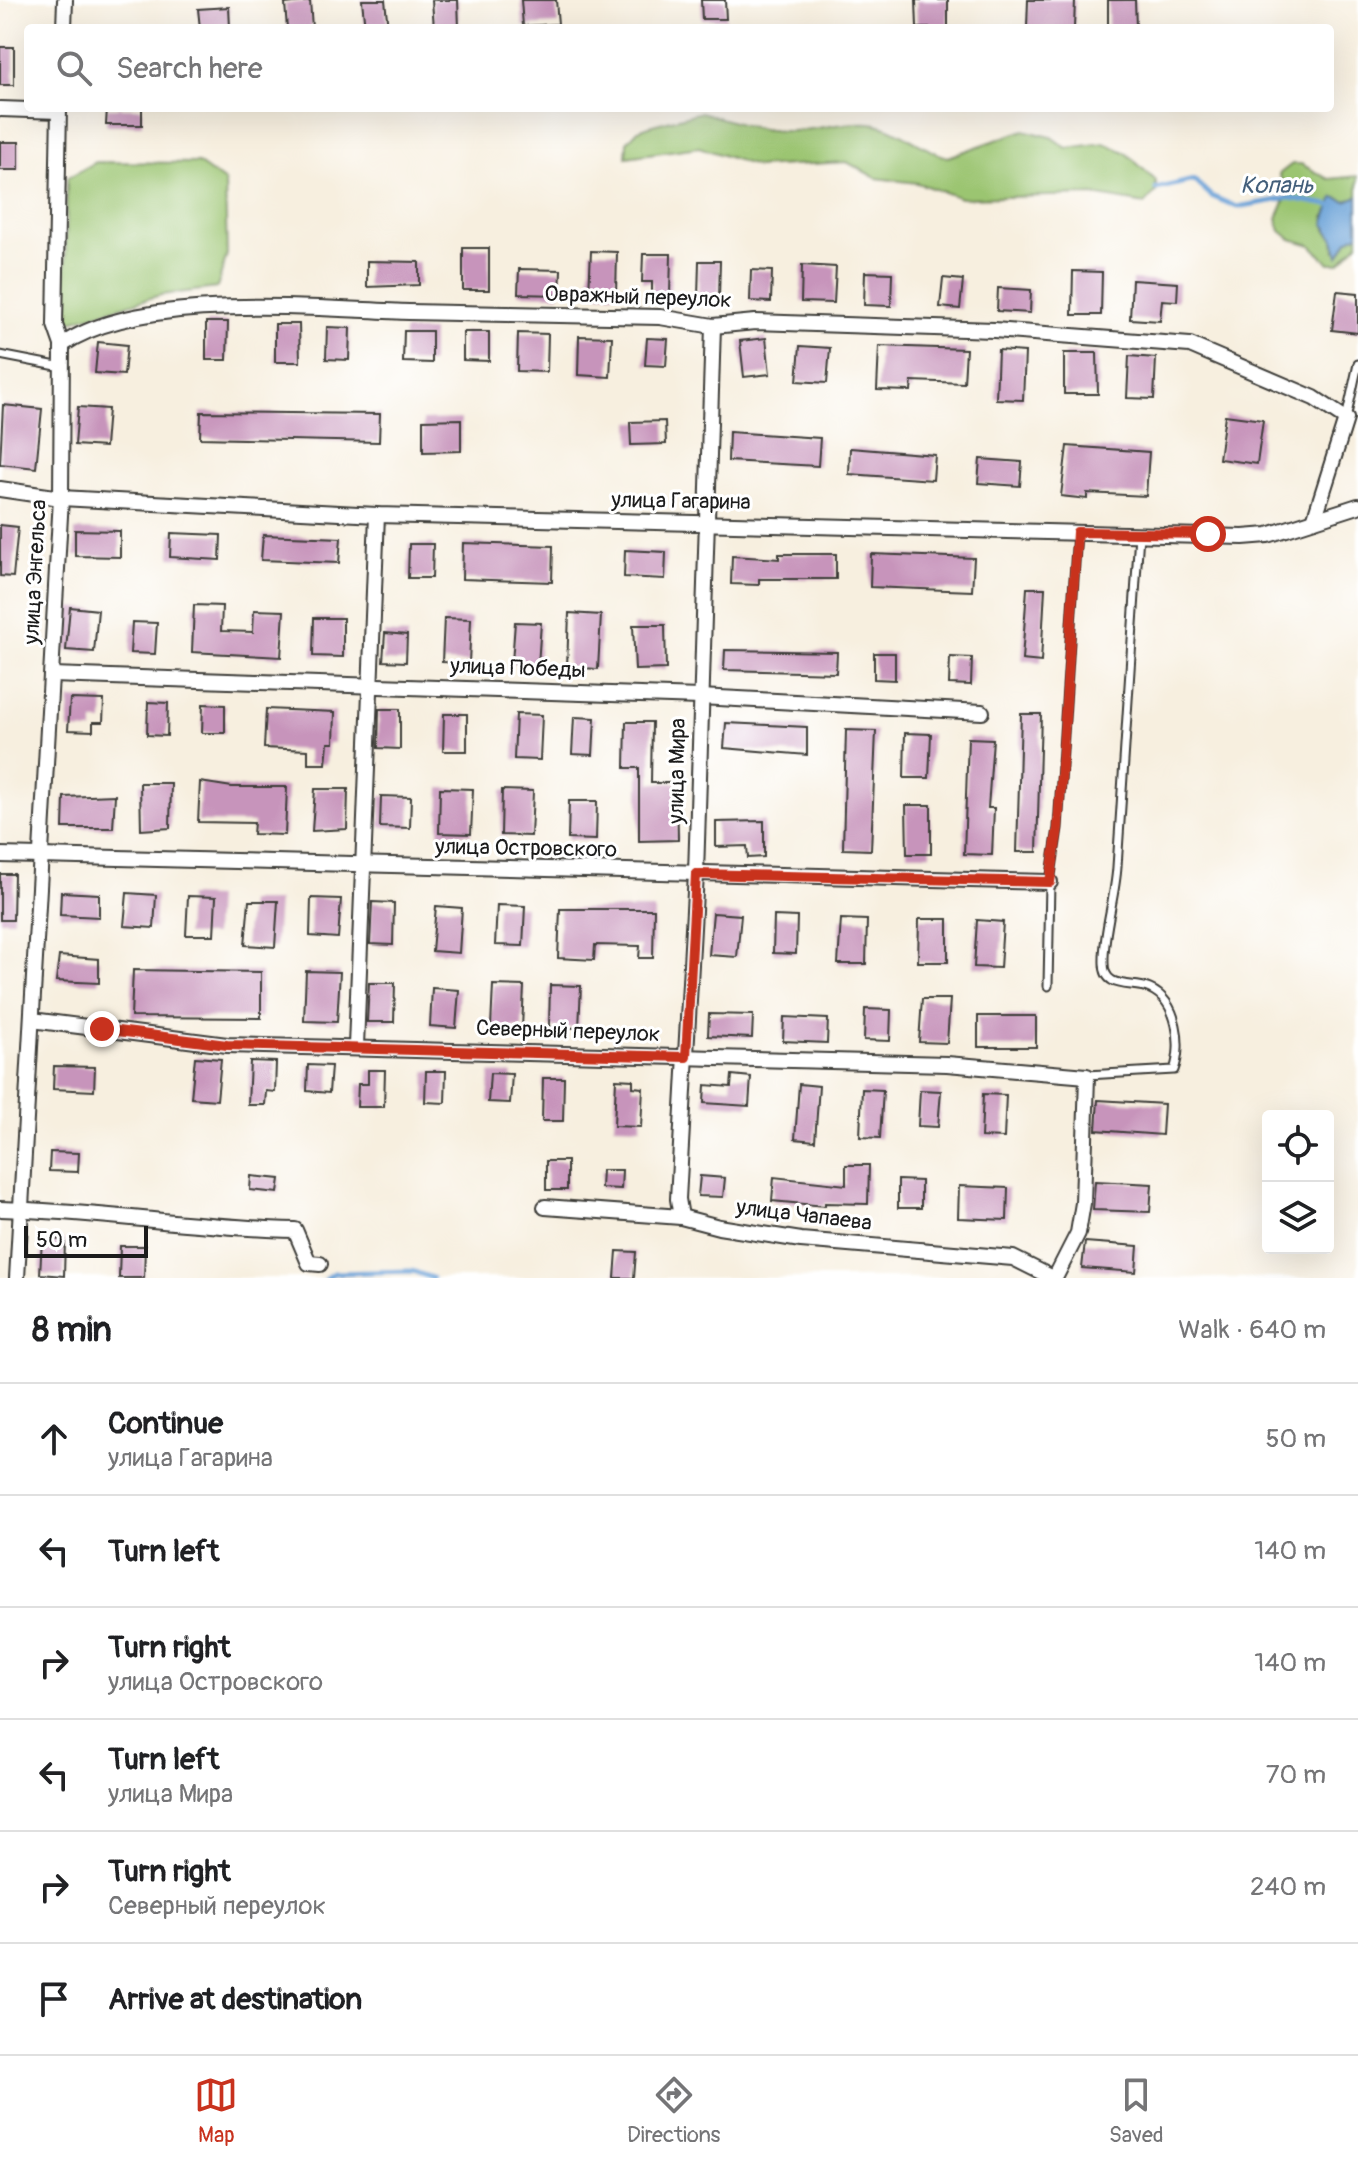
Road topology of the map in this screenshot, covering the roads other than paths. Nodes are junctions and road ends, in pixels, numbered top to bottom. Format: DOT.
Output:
graph roads {
  1 [pos="65,0"];
  2 [pos="64,24"];
  3 [pos="0,109"];
  4 [pos="24,109"];
  5 [pos="59,112"];
  6 [pos="713,326"];
  7 [pos="62,345"];
  8 [pos="0,355"];
  9 [pos="1358,364"];
  10 [pos="62,367"];
  11 [pos="1346,419"];
  12 [pos="0,489"];
  13 [pos="61,498"];
  14 [pos="1358,506"];
  15 [pos="377,515"];
  16 [pos="1314,520"];
  17 [pos="706,523"];
  18 [pos="1077,532"];
  19 [pos="1139,534"];
  20 [pos="52,675"];
  21 [pos="372,685"];
  22 [pos="700,697"];
  23 [pos="982,712"];
  24 [pos="0,855"];
  25 [pos="42,858"];
  26 [pos="362,866"];
  27 [pos="696,874"];
  28 [pos="1050,882"];
  29 [pos="1048,986"];
  30 [pos="32,1020"];
  31 [pos="356,1046"];
  32 [pos="686,1057"];
  33 [pos="1087,1076"];
  34 [pos="545,1207"];
  35 [pos="0,1209"];
  36 [pos="20,1209"];
  37 [pos="681,1217"];
  38 [pos="320,1264"];
  39 [pos="17,1278"];
  40 [pos="1054,1278"];
  1 -- 2 [label="street"];
  3 -- 4 [label="street"];
  5 -- 7 [label="street, улица Энгельса"];
  6 -- 7 [label="street, Овражный переулок"];
  6 -- 11 [label="street, Овражный переулок"];
  6 -- 17 [label="street, улица Мира"];
  7 -- 10 [label="street, улица Энгельса"];
  8 -- 10 [label="lane"];
  9 -- 11 [label="lane"];
  10 -- 13 [label="street, улица Энгельса"];
  11 -- 16 [label="street"];
  12 -- 13 [label="street, улица Гагарина"];
  13 -- 15 [label="street, улица Гагарина"];
  13 -- 20 [label="street, улица Энгельса"];
  14 -- 16 [label="street, улица Гагарина"];
  15 -- 17 [label="street, улица Гагарина"];
  15 -- 21 [label="street"];
  16 -- 19 [label="street, улица Гагарина"];
  17 -- 18 [label="street, улица Гагарина"];
  17 -- 22 [label="street, улица Мира"];
  18 -- 19 [label="street, улица Гагарина"];
  18 -- 28 [label="lane"];
  19 -- 33 [label="lane"];
  20 -- 21 [label="street, улица Победы"];
  20 -- 25 [label="street, улица Энгельса"];
  21 -- 22 [label="street, улица Победы"];
  21 -- 26 [label="street"];
  22 -- 23 [label="street, улица Победы"];
  22 -- 27 [label="street, улица Мира"];
  24 -- 25 [label="street, улица Островского"];
  25 -- 26 [label="street, улица Островского"];
  25 -- 30 [label="street, улица Энгельса"];
  26 -- 27 [label="street, улица Островского"];
  26 -- 31 [label="street"];
  27 -- 28 [label="street, улица Островского"];
  27 -- 32 [label="street, улица Мира"];
  28 -- 29 [label="lane"];
  30 -- 31 [label="street, Северный переулок"];
  30 -- 36 [label="street, улица Энгельса"];
  31 -- 32 [label="street, Северный переулок"];
  32 -- 33 [label="street, Северный переулок"];
  32 -- 37 [label="street, улица Мира"];
  33 -- 40 [label="street"];
  34 -- 37 [label="street, улица Чапаева"];
  35 -- 36 [label="street"];
  36 -- 38 [label="street"];
  36 -- 39 [label="street, улица Энгельса"];
  37 -- 40 [label="street, улица Чапаева"];
}
